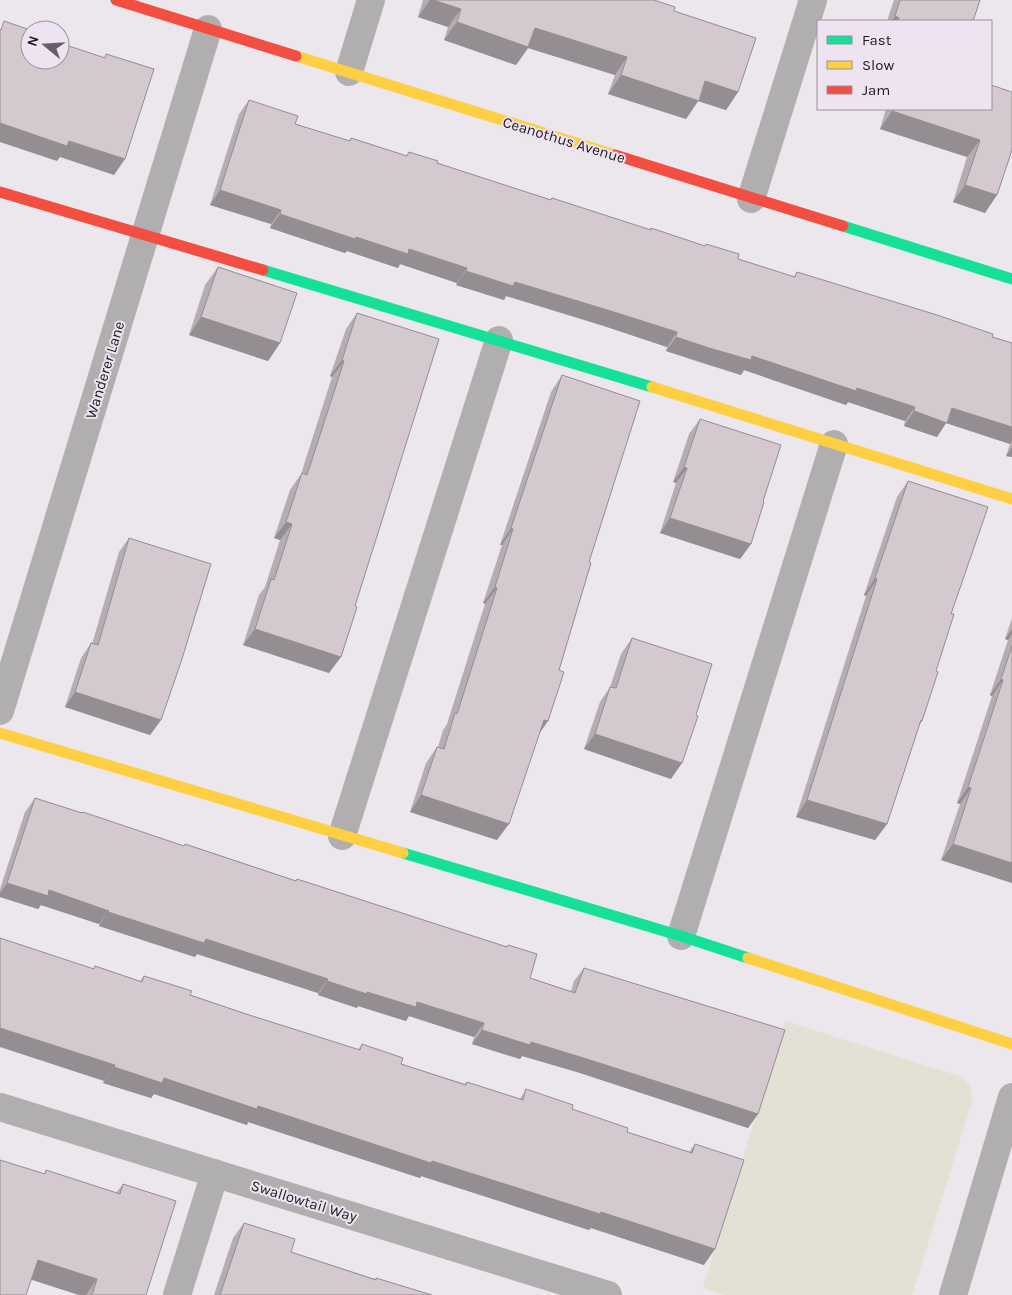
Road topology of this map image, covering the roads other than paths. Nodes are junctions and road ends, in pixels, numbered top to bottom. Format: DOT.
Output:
graph roads {
  1 [pos="116,0"];
  2 [pos="371,0"];
  3 [pos="813,0"];
  4 [pos="208,29"];
  5 [pos="349,72"];
  6 [pos="0,192"];
  7 [pos="750,198"];
  8 [pos="146,235"];
  9 [pos="1012,279"];
  10 [pos="499,340"];
  11 [pos="834,444"];
  12 [pos="1012,500"];
  13 [pos="0,711"];
  14 [pos="0,734"];
  15 [pos="342,836"];
  16 [pos="681,936"];
  17 [pos="1012,1044"];
  18 [pos="1012,1096"];
  19 [pos="0,1107"];
  20 [pos="214,1173"];
  21 [pos="177,1295"];
  22 [pos="608,1295"];
  23 [pos="953,1295"];
  1 -- 4 [label="street, Ceanothus Avenue"];
  2 -- 5 [label="street"];
  3 -- 7 [label="street"];
  4 -- 5 [label="street, Ceanothus Avenue"];
  4 -- 8 [label="street, Wanderer Lane"];
  5 -- 7 [label="street, Ceanothus Avenue"];
  6 -- 8 [label="street"];
  7 -- 9 [label="street, Ceanothus Avenue"];
  8 -- 10 [label="street"];
  8 -- 13 [label="street, Wanderer Lane"];
  10 -- 11 [label="street"];
  10 -- 15 [label="street"];
  11 -- 12 [label="street"];
  11 -- 16 [label="street"];
  14 -- 15 [label="street"];
  15 -- 16 [label="street"];
  16 -- 17 [label="street"];
  18 -- 23 [label="street"];
  19 -- 20 [label="street, Swallowtail Way"];
  20 -- 21 [label="street"];
  20 -- 22 [label="street, Swallowtail Way"];
}
